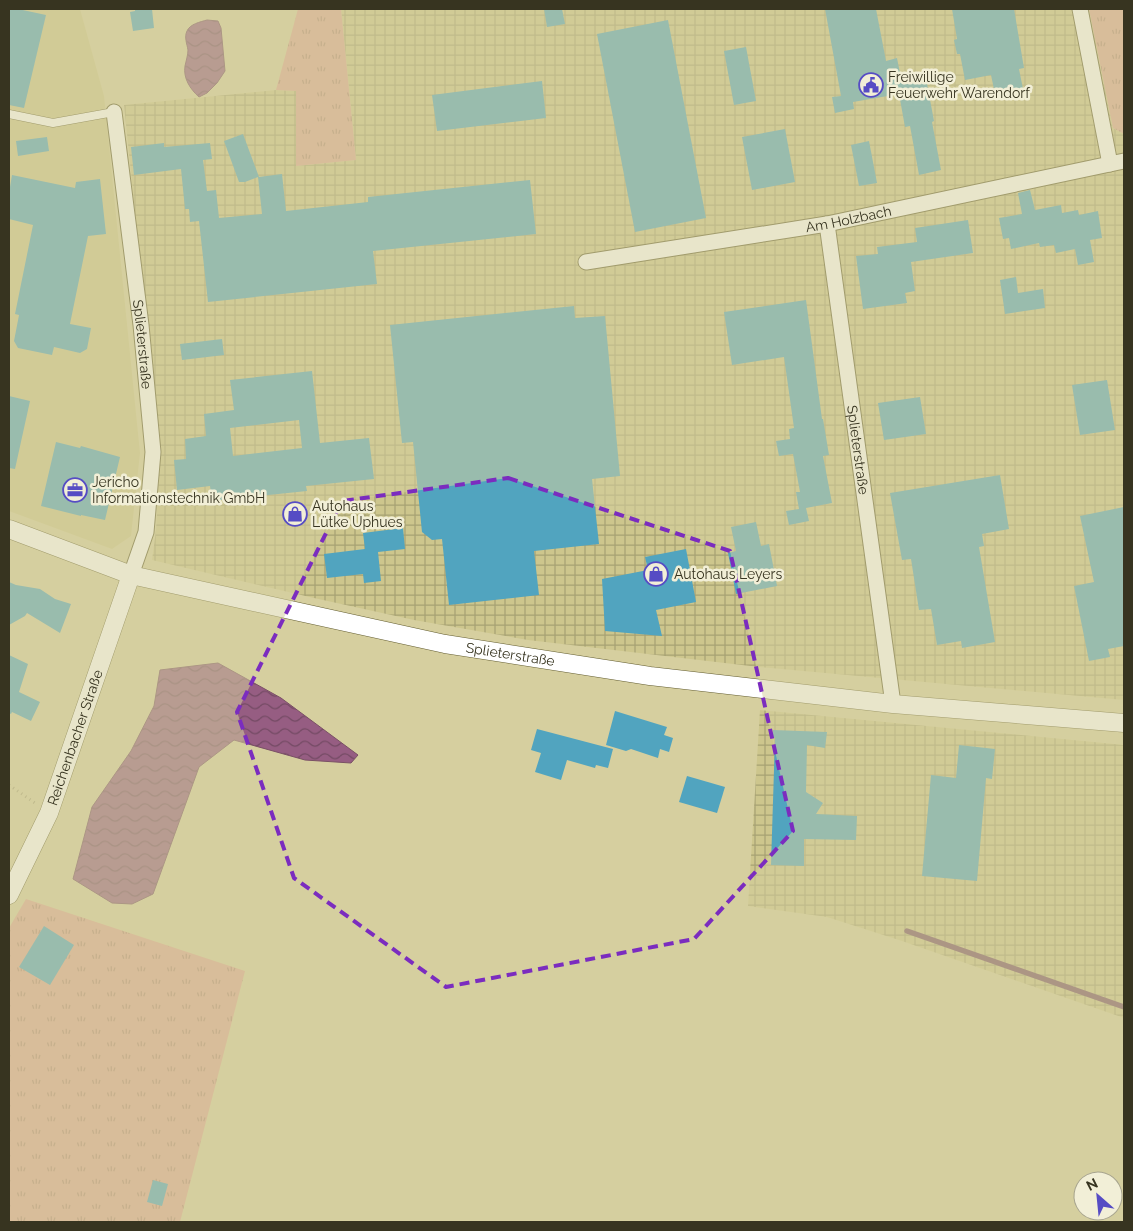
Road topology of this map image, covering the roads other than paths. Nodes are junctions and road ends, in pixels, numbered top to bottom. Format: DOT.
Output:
graph roads {
  1 [pos="1080,9"];
  2 [pos="114,112"];
  3 [pos="9,114"];
  4 [pos="1117,162"];
  5 [pos="827,224"];
  6 [pos="586,262"];
  7 [pos="9,529"];
  8 [pos="131,574"];
  9 [pos="893,704"];
  10 [pos="1124,723"];
  11 [pos="9,895"];
  1 -- 4 [label="street, Am Holzbach"];
  2 -- 3 [label="lane"];
  2 -- 8 [label="street, Splieterstraße"];
  4 -- 5 [label="street, Am Holzbach"];
  5 -- 6 [label="street, Am Holzbach"];
  5 -- 9 [label="street, Splieterstraße"];
  7 -- 8 [label="street, Splieterstraße"];
  8 -- 9 [label="street, Splieterstraße"];
  8 -- 11 [label="street, Reichenbacher Straße"];
  9 -- 10 [label="street, Splieterstraße"];
}
